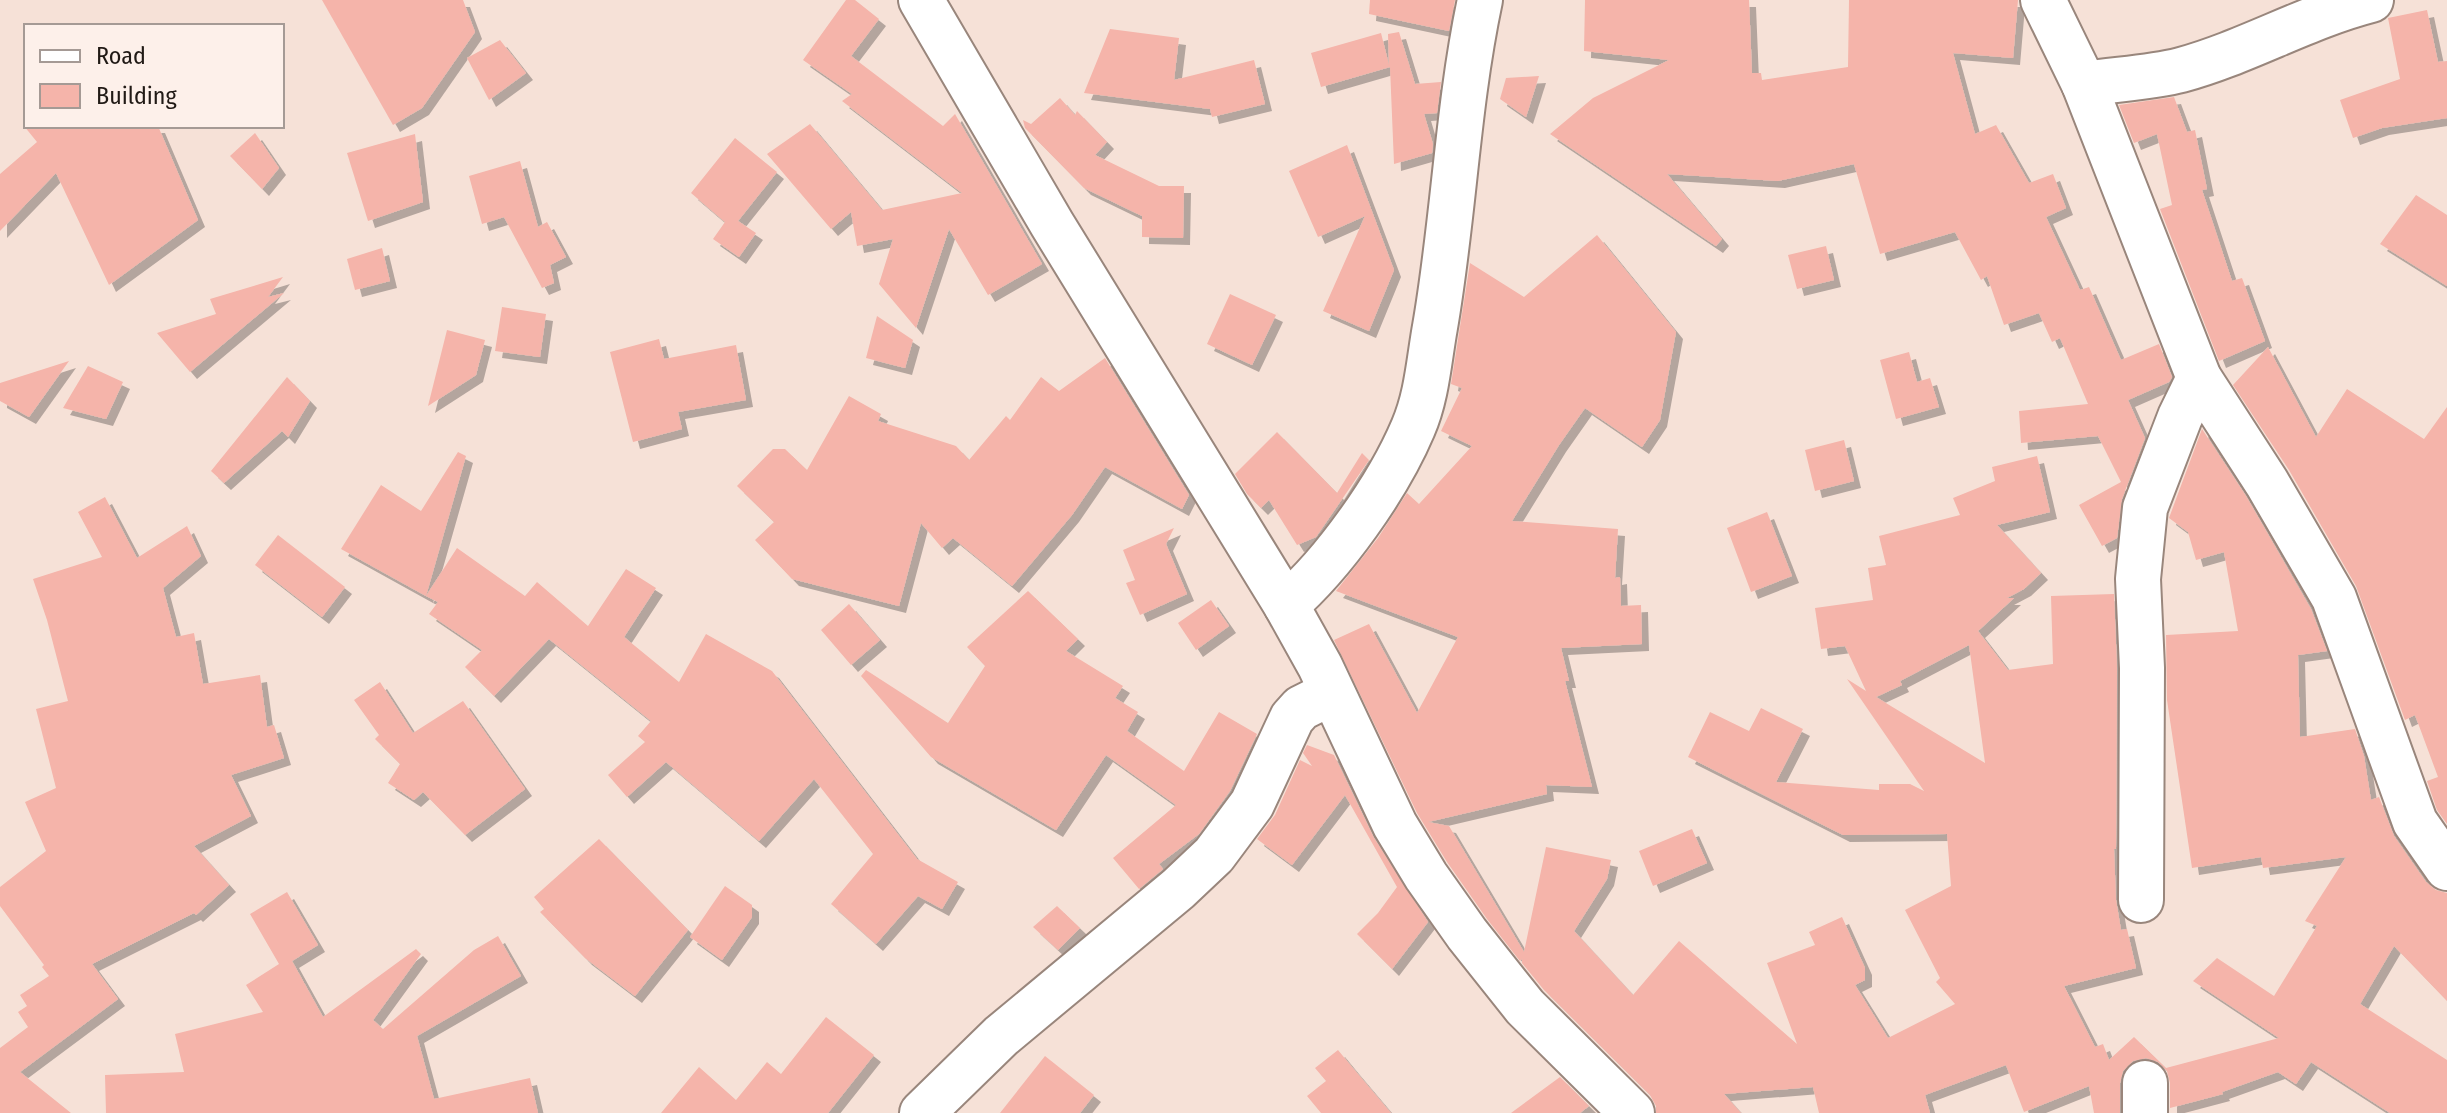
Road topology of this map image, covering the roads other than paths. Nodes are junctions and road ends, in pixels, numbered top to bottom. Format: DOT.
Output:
graph roads {
  1 [pos="921,0"];
  2 [pos="1480,0"];
  3 [pos="2043,0"];
  4 [pos="2371,0"];
  5 [pos="2084,84"];
  6 [pos="2199,378"];
  7 [pos="1286,605"];
  8 [pos="1331,693"];
  9 [pos="2447,868"];
  10 [pos="2141,900"];
  11 [pos="922,1113"];
  12 [pos="1632,1113"];
  1 -- 7 [label="street"];
  2 -- 7 [label="street"];
  3 -- 5 [label="street"];
  4 -- 5 [label="street"];
  5 -- 6 [label="street"];
  6 -- 9 [label="street"];
  6 -- 10 [label="street"];
  7 -- 8 [label="street"];
  8 -- 11 [label="street"];
  8 -- 12 [label="street"];
}
